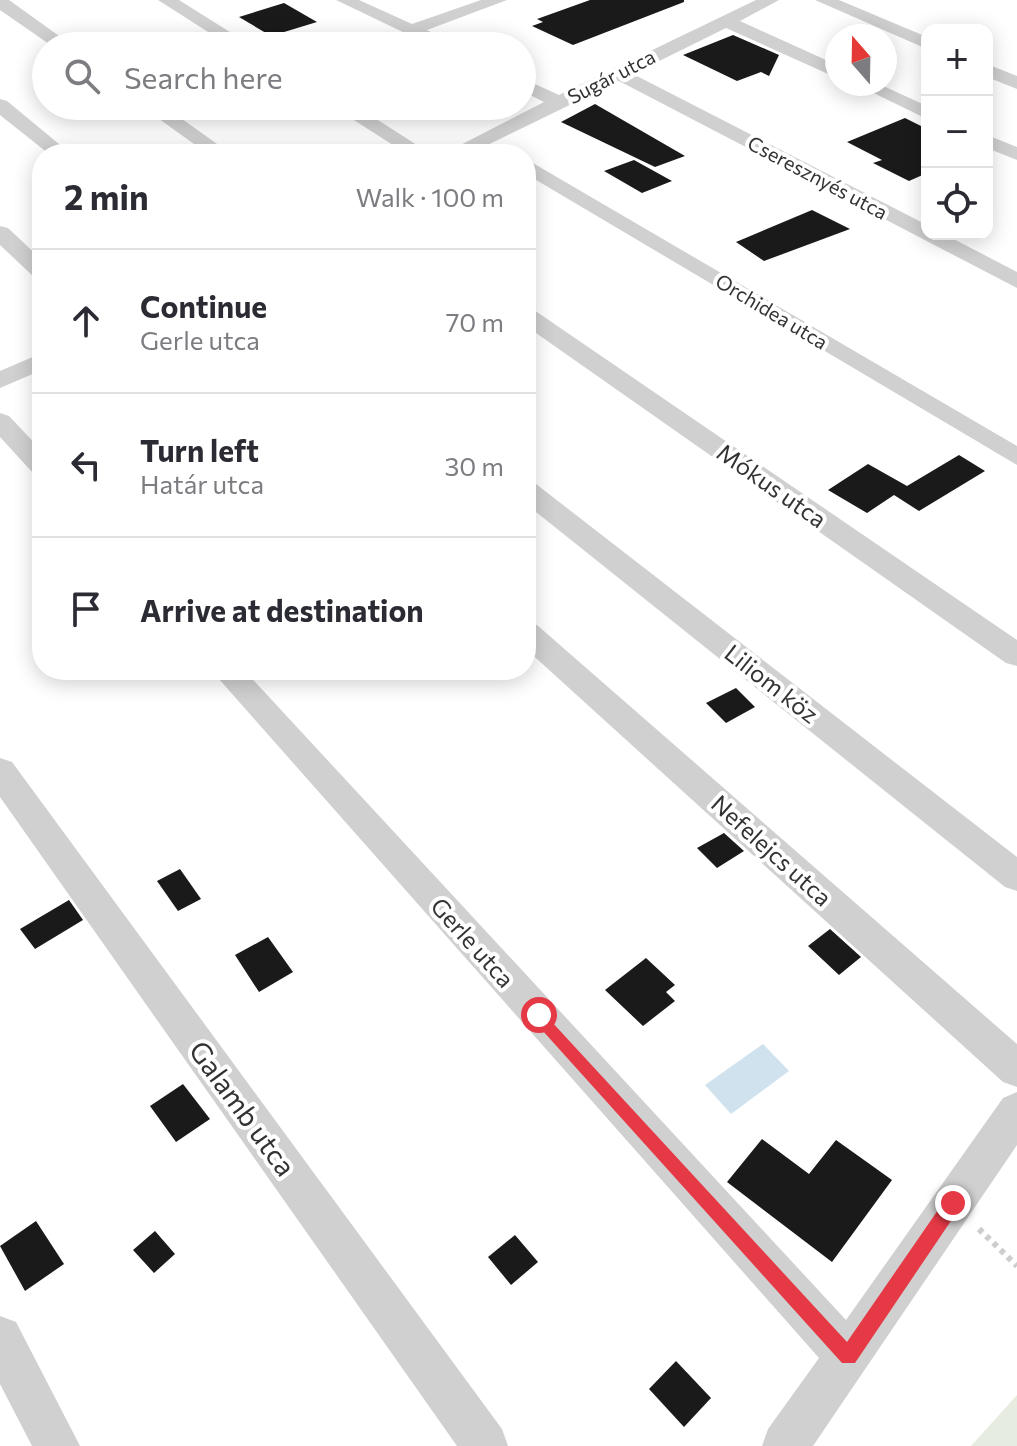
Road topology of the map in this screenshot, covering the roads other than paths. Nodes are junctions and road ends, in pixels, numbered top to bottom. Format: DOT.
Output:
graph roads {
  1 [pos="167,0"];
  2 [pos="345,0"];
  3 [pos="498,0"];
  4 [pos="770,0"];
  5 [pos="824,0"];
  6 [pos="0,2"];
  7 [pos="723,20"];
  8 [pos="414,29"];
  9 [pos="44,32"];
  10 [pos="220,32"];
  11 [pos="420,32"];
  12 [pos="921,41"];
  13 [pos="825,67"];
  14 [pos="618,73"];
  15 [pos="993,73"];
  16 [pos="1017,83"];
  17 [pos="536,91"];
  18 [pos="890,96"];
  19 [pos="560,103"];
  20 [pos="0,105"];
  21 [pos="921,110"];
  22 [pos="536,115"];
  23 [pos="171,120"];
  24 [pos="365,120"];
  25 [pos="527,120"];
  26 [pos="486,141"];
  27 [pos="49,144"];
  28 [pos="206,144"];
  29 [pos="405,144"];
  30 [pos="478,144"];
  31 [pos="491,144"];
  32 [pos="993,144"];
  33 [pos="1017,154"];
  34 [pos="536,171"];
  35 [pos="0,233"];
  36 [pos="32,263"];
  37 [pos="1017,281"];
  38 [pos="536,322"];
  39 [pos="32,365"];
  40 [pos="0,381"];
  41 [pos="0,421"];
  42 [pos="32,456"];
  43 [pos="1017,457"];
  44 [pos="536,498"];
  45 [pos="536,641"];
  46 [pos="1017,655"];
  47 [pos="235,680"];
  48 [pos="0,771"];
  49 [pos="1017,877"];
  50 [pos="1017,1069"];
  51 [pos="1017,1111"];
  52 [pos="0,1338"];
  53 [pos="848,1356"];
  54 [pos="57,1446"];
  55 [pos="485,1446"];
  56 [pos="785,1446"];
  1 -- 10 [label="street"];
  2 -- 8 [label="street"];
  3 -- 8 [label="street"];
  4 -- 7 [label="street, Sugár utca"];
  5 -- 12 [label="street"];
  6 -- 9 [label="street"];
  7 -- 13 [label="street"];
  7 -- 14 [label="street, Sugár utca"];
  8 -- 11 [label="street"];
  14 -- 19 [label="street, Sugár utca"];
  14 -- 37 [label="street, Cseresznyés utca"];
  15 -- 16 [label="street"];
  17 -- 19 [label="street"];
  18 -- 21 [label="street"];
  19 -- 22 [label="street, Sugár utca"];
  20 -- 27 [label="street"];
  23 -- 28 [label="street"];
  24 -- 29 [label="street"];
  25 -- 26 [label="street, Sugár utca"];
  26 -- 30 [label="street, Sugár utca"];
  26 -- 31 [label="street"];
  32 -- 33 [label="street"];
  34 -- 43 [label="street, Orchidea utca"];
  35 -- 36 [label="street"];
  38 -- 46 [label="street, Mókus utca"];
  39 -- 40 [label="street"];
  41 -- 42 [label="street"];
  44 -- 49 [label="street, Liliom köz"];
  45 -- 50 [label="street, Nefelejcs utca"];
  47 -- 53 [label="street, Gerle utca"];
  48 -- 55 [label="street, Galamb utca"];
  51 -- 53 [label="street"];
  52 -- 54 [label="street"];
  53 -- 56 [label="street"];
}
